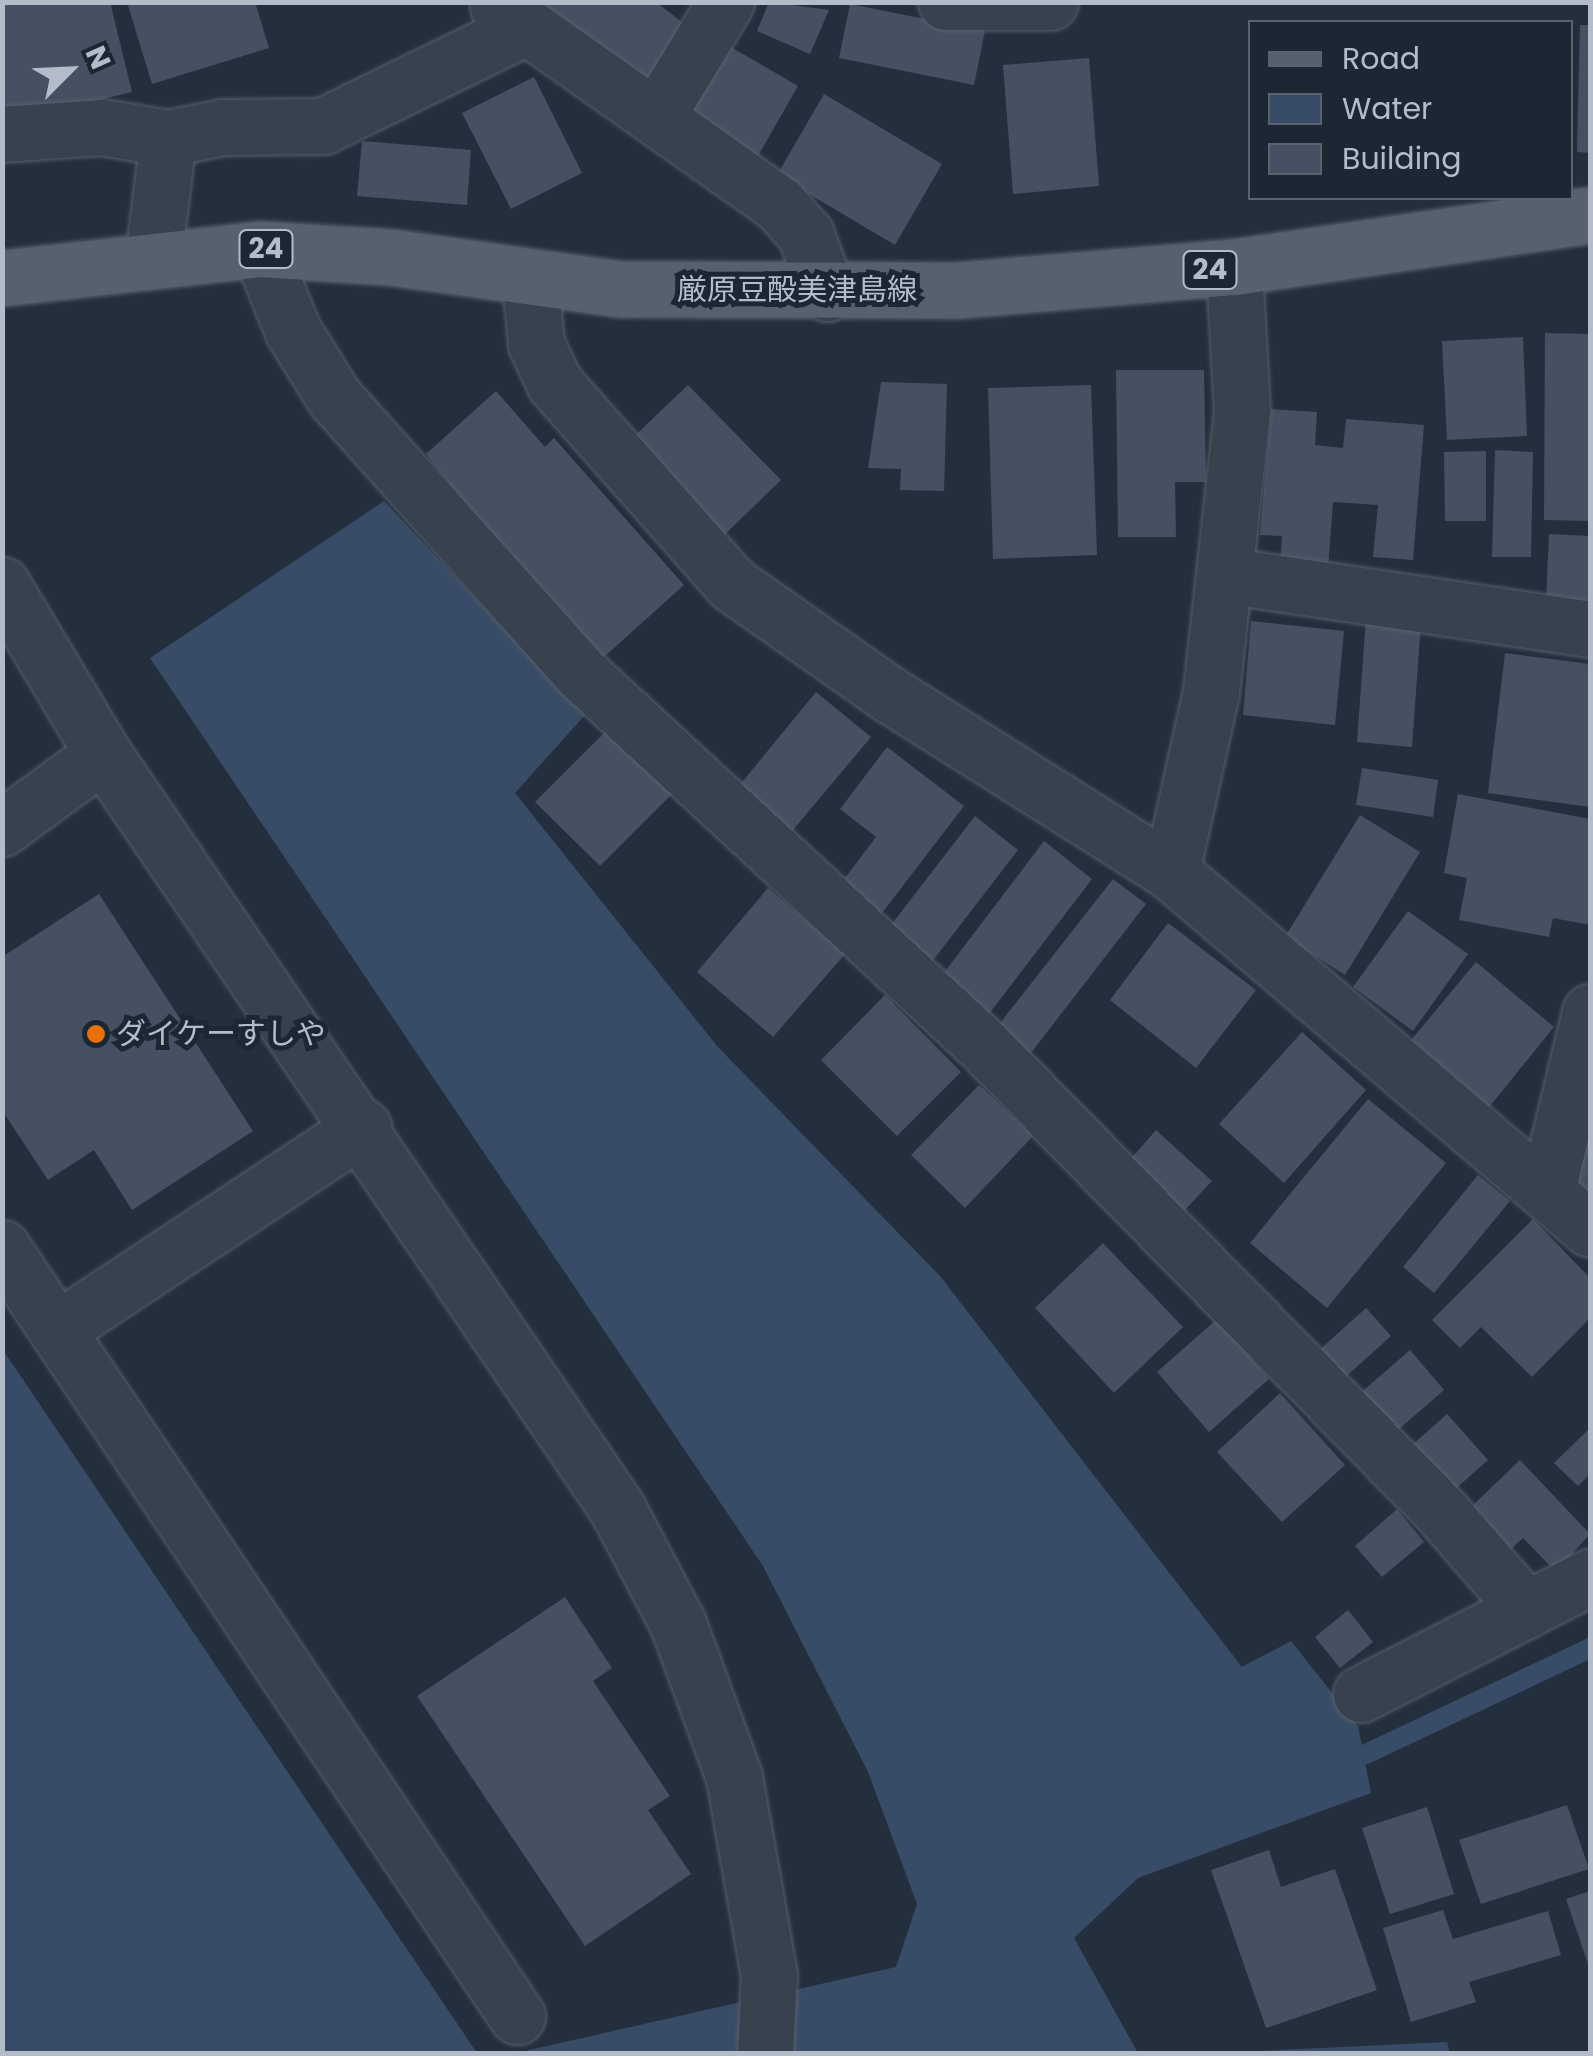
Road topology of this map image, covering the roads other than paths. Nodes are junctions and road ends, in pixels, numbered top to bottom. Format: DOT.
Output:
graph roads {
  1 [pos="726,2"];
  2 [pos="946,2"];
  3 [pos="1050,2"];
  4 [pos="510,15"];
  5 [pos="656,117"];
  6 [pos="2,134"];
  7 [pos="168,138"];
  8 [pos="1590,215"];
  9 [pos="260,249"];
  10 [pos="153,259"];
  11 [pos="1234,267"];
  12 [pos="2,278"];
  13 [pos="530,280"];
  14 [pos="827,293"];
  15 [pos="1224,575"];
  16 [pos="2,585"];
  17 [pos="1590,629"];
  18 [pos="103,754"];
  19 [pos="2,828"];
  20 [pos="1172,872"];
  21 [pos="1590,1012"];
  22 [pos="363,1127"];
  23 [pos="1548,1186"];
  24 [pos="1590,1229"];
  25 [pos="2,1248"];
  26 [pos="58,1328"];
  27 [pos="1590,1577"];
  28 [pos="1527,1610"];
  29 [pos="1361,1694"];
  30 [pos="517,2016"];
  31 [pos="765,2054"];
  1 -- 5 [label="street"];
  2 -- 3 [label="street"];
  4 -- 5 [label="street"];
  4 -- 7 [label="street"];
  5 -- 14 [label="street"];
  6 -- 7 [label="street"];
  7 -- 10 [label="street"];
  8 -- 11 [label="main road, 厳原豆酘美津島線 / 24"];
  9 -- 10 [label="main road, 厳原豆酘美津島線 / 24"];
  9 -- 13 [label="main road, 厳原豆酘美津島線 / 24"];
  9 -- 28 [label="street"];
  10 -- 12 [label="main road, 厳原豆酘美津島線 / 24"];
  11 -- 14 [label="main road, 厳原豆酘美津島線 / 24"];
  11 -- 15 [label="street"];
  13 -- 14 [label="main road, 厳原豆酘美津島線 / 24"];
  13 -- 20 [label="street"];
  15 -- 17 [label="street"];
  15 -- 20 [label="street"];
  16 -- 18 [label="street"];
  18 -- 19 [label="street"];
  18 -- 22 [label="street"];
  20 -- 23 [label="street"];
  21 -- 23 [label="street"];
  22 -- 26 [label="street"];
  22 -- 31 [label="street"];
  23 -- 24 [label="street"];
  25 -- 26 [label="street"];
  26 -- 30 [label="street"];
  27 -- 28 [label="street"];
  28 -- 29 [label="street"];
}
